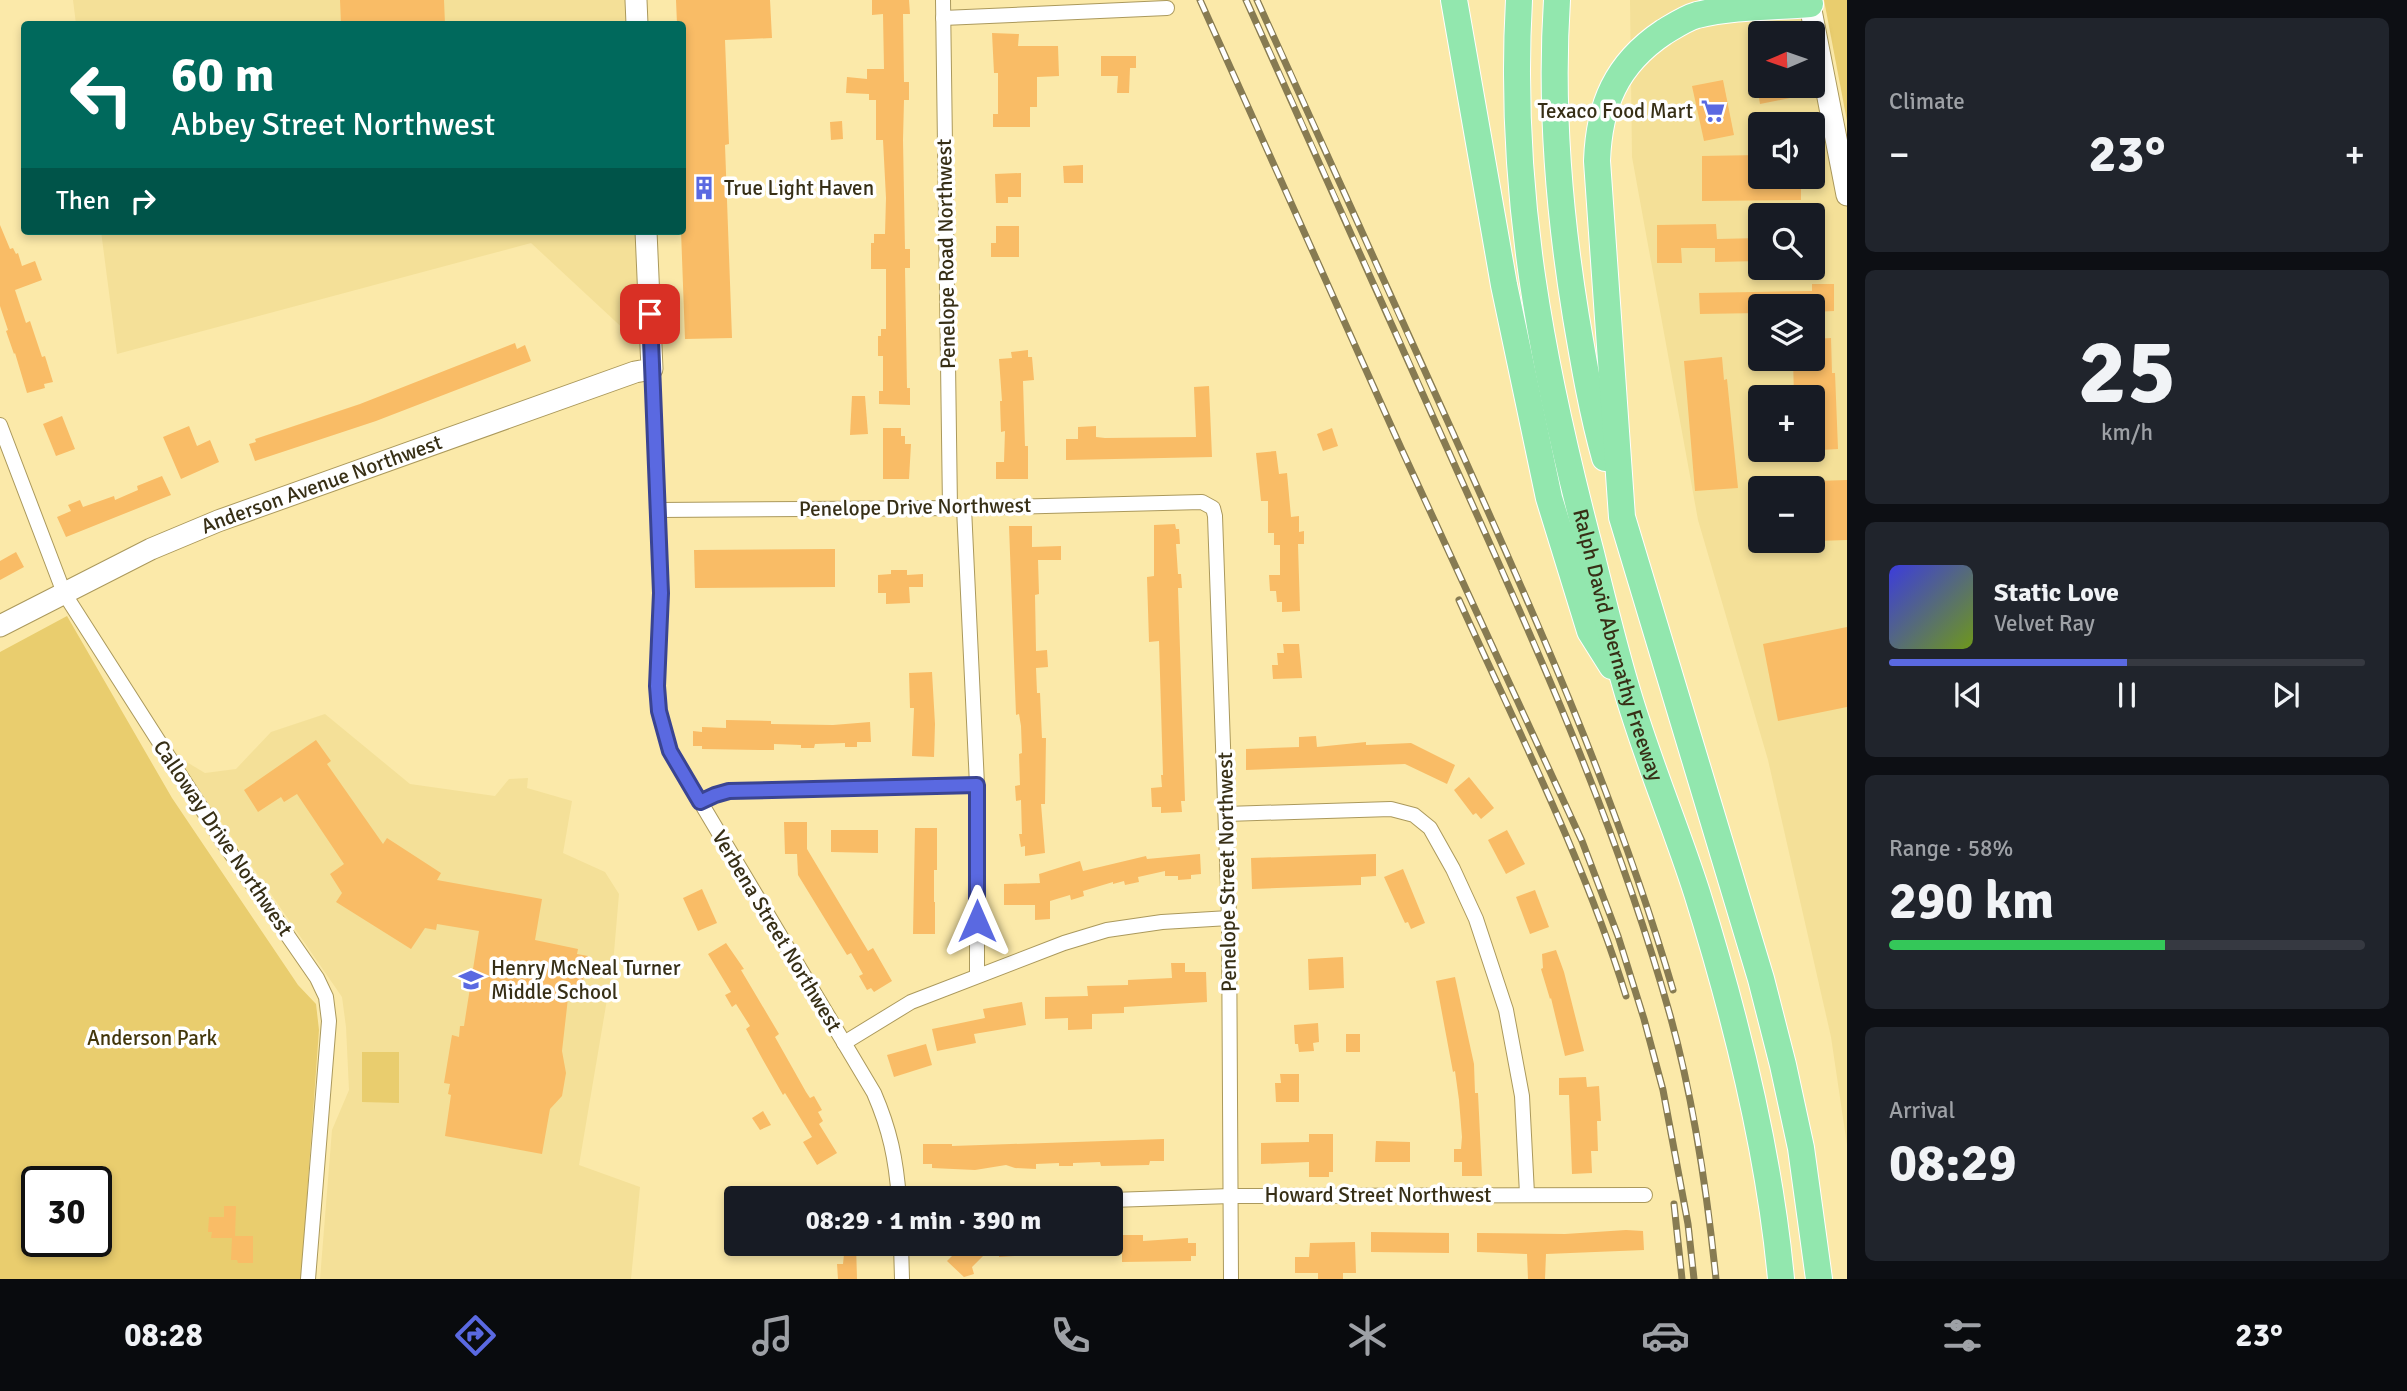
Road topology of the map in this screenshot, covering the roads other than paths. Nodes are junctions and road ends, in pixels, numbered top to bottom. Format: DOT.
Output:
graph roads {
  1 [pos="636,0"];
  2 [pos="943,0"];
  3 [pos="1454,0"];
  4 [pos="1519,0"];
  5 [pos="1557,0"];
  6 [pos="1810,2"];
  7 [pos="1167,8"];
  8 [pos="943,18"];
  9 [pos="637,21"];
  10 [pos="1847,195"];
  11 [pos="646,235"];
  12 [pos="652,369"];
  13 [pos="0,425"];
  14 [pos="1172,503"];
  15 [pos="957,508"];
  16 [pos="659,510"];
  17 [pos="1622,517"];
  18 [pos="64,593"];
  19 [pos="0,626"];
  20 [pos="1626,688"];
  21 [pos="977,785"];
  22 [pos="700,802"];
  23 [pos="1226,814"];
  24 [pos="1229,918"];
  25 [pos="977,975"];
  26 [pos="844,1043"];
  27 [pos="898,1186"];
  28 [pos="1527,1194"];
  29 [pos="1645,1195"];
  30 [pos="1231,1196"];
  31 [pos="1123,1200"];
  32 [pos="901,1256"];
  33 [pos="308,1279"];
  34 [pos="902,1279"];
  35 [pos="1231,1279"];
  36 [pos="1781,1279"];
  37 [pos="1819,1279"];
  1 -- 9 [label="street"];
  2 -- 8 [label="street, Penelope Road Northwest"];
  3 -- 20 [label="highway"];
  4 -- 20 [label="highway, Ralph David Abernathy Freeway"];
  5 -- 17 [label="highway, Ralph David Abernathy Freeway"];
  6 -- 10 [label="street"];
  6 -- 17 [label="highway"];
  7 -- 8 [label="street"];
  8 -- 15 [label="street, Penelope Road Northwest"];
  11 -- 12 [label="street"];
  12 -- 16 [label="street, Verbena Street Northwest"];
  12 -- 18 [label="street, Anderson Avenue Northwest"];
  13 -- 18 [label="street, Calloway Drive Northwest"];
  14 -- 15 [label="street, Penelope Drive Northwest"];
  14 -- 23 [label="street, Penelope Street Northwest"];
  15 -- 16 [label="street, Penelope Drive Northwest"];
  15 -- 21 [label="street, Penelope Road Northwest"];
  16 -- 22 [label="street, Verbena Street Northwest"];
  17 -- 37 [label="highway"];
  18 -- 19 [label="street, Anderson Avenue Northwest"];
  18 -- 33 [label="street, Calloway Drive Northwest"];
  20 -- 36 [label="highway, Ralph David Abernathy Freeway"];
  21 -- 22 [label="street"];
  21 -- 25 [label="street, Penelope Road Northwest"];
  22 -- 26 [label="street, Verbena Street Northwest"];
  23 -- 24 [label="street, Penelope Street Northwest"];
  23 -- 28 [label="street"];
  24 -- 25 [label="street"];
  24 -- 30 [label="street, Penelope Street Northwest"];
  25 -- 26 [label="street"];
  26 -- 27 [label="street, Verbena Street Northwest"];
  28 -- 29 [label="street, Howard Street Northwest"];
  28 -- 30 [label="street, Howard Street Northwest"];
  30 -- 31 [label="street, Howard Street Northwest"];
  30 -- 35 [label="street, Penelope Street Northwest"];
  32 -- 34 [label="street"];
}
